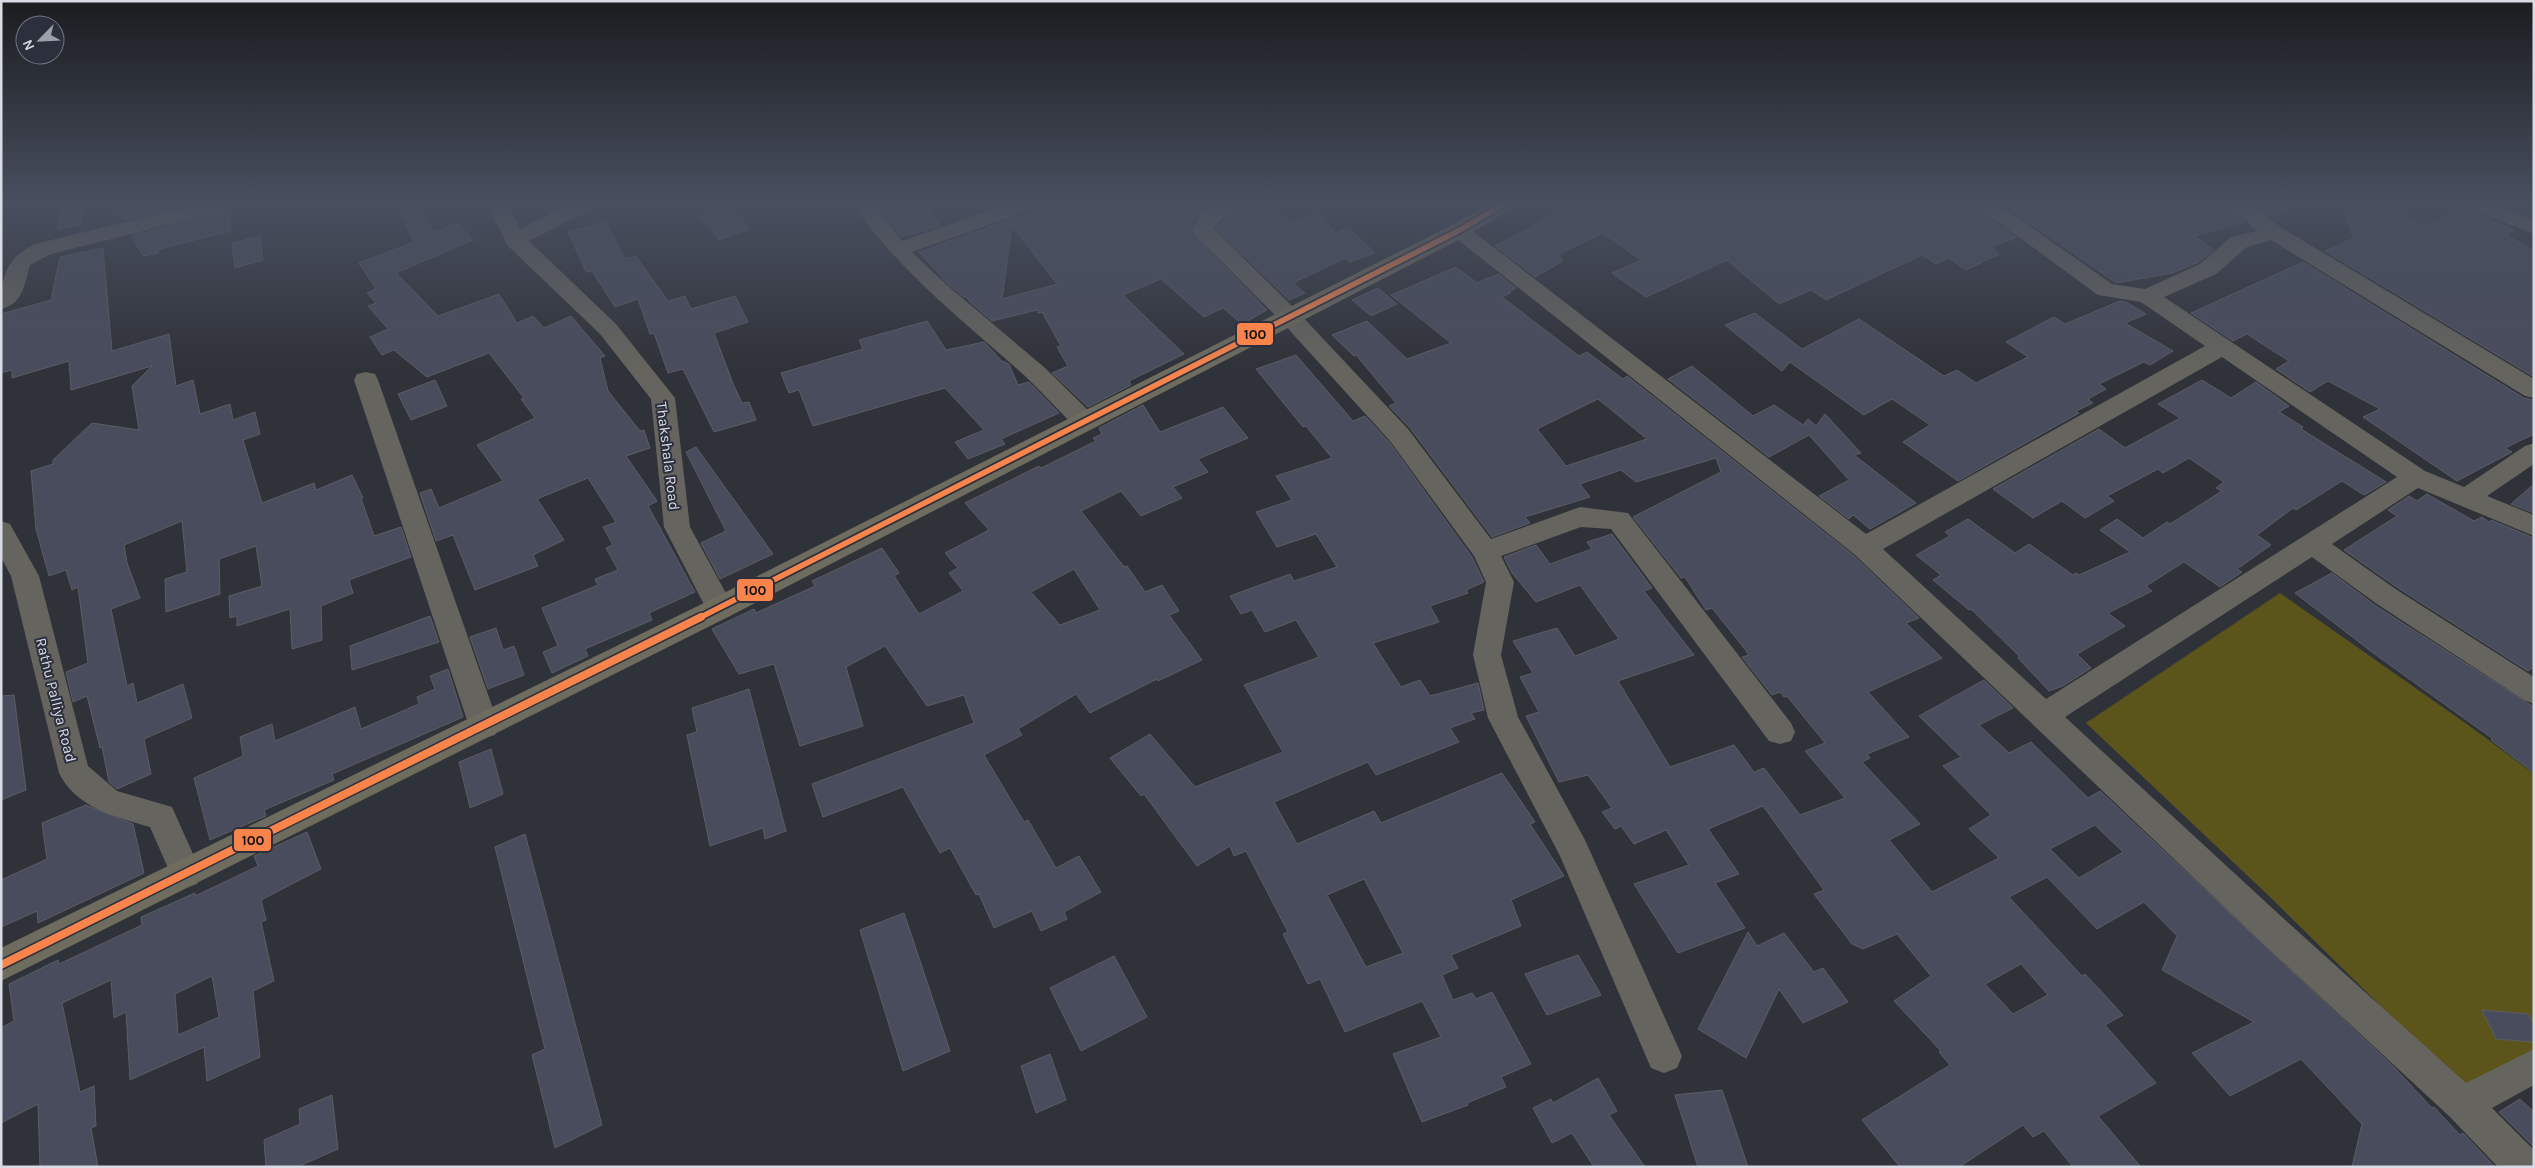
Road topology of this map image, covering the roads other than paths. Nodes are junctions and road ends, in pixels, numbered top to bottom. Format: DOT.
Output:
graph roads {
  1 [pos="23,259"];
  2 [pos="534,259"];
  3 [pos="907,259"];
  4 [pos="1232,259"];
  5 [pos="1404,259"];
  6 [pos="1493,259"];
  7 [pos="2061,259"];
  8 [pos="2220,259"];
  9 [pos="2316,259"];
  10 [pos="2147,296"];
  11 [pos="1,302"];
  12 [pos="1290,317"];
  13 [pos="2222,347"];
  14 [pos="366,380"];
  15 [pos="2534,390"];
  16 [pos="1085,422"];
  17 [pos="2534,452"];
  18 [pos="2416,477"];
  19 [pos="2466,498"];
  20 [pos="2534,526"];
  21 [pos="1,531"];
  22 [pos="2310,543"];
  23 [pos="1864,547"];
  24 [pos="1486,551"];
  25 [pos="720,608"];
  26 [pos="2534,692"];
  27 [pos="2044,716"];
  28 [pos="484,726"];
  29 [pos="1780,732"];
  30 [pos="186,874"];
  31 [pos="1,965"];
  32 [pos="1664,1056"];
  33 [pos="2534,1066"];
  34 [pos="2463,1104"];
  35 [pos="2524,1167"];
  1 -- 11 [label="street"];
  2 -- 25 [label="street, Thakshala Road"];
  3 -- 16 [label="street"];
  4 -- 12 [label="street"];
  5 -- 12 [label="highway"];
  6 -- 23 [label="street"];
  7 -- 10 [label="street"];
  8 -- 10 [label="street"];
  9 -- 15 [label="street"];
  10 -- 13 [label="street"];
  12 -- 16 [label="highway"];
  12 -- 24 [label="street"];
  13 -- 18 [label="street"];
  13 -- 23 [label="street"];
  14 -- 28 [label="street"];
  16 -- 25 [label="highway"];
  17 -- 19 [label="street"];
  18 -- 19 [label="street"];
  18 -- 22 [label="street"];
  19 -- 20 [label="street"];
  21 -- 30 [label="street, Rathu Palliya Road"];
  22 -- 26 [label="street"];
  22 -- 27 [label="street"];
  23 -- 27 [label="street"];
  24 -- 29 [label="street"];
  24 -- 32 [label="street"];
  25 -- 28 [label="highway"];
  27 -- 34 [label="street"];
  28 -- 30 [label="highway"];
  30 -- 31 [label="highway"];
  33 -- 34 [label="street"];
  34 -- 35 [label="street"];
}
